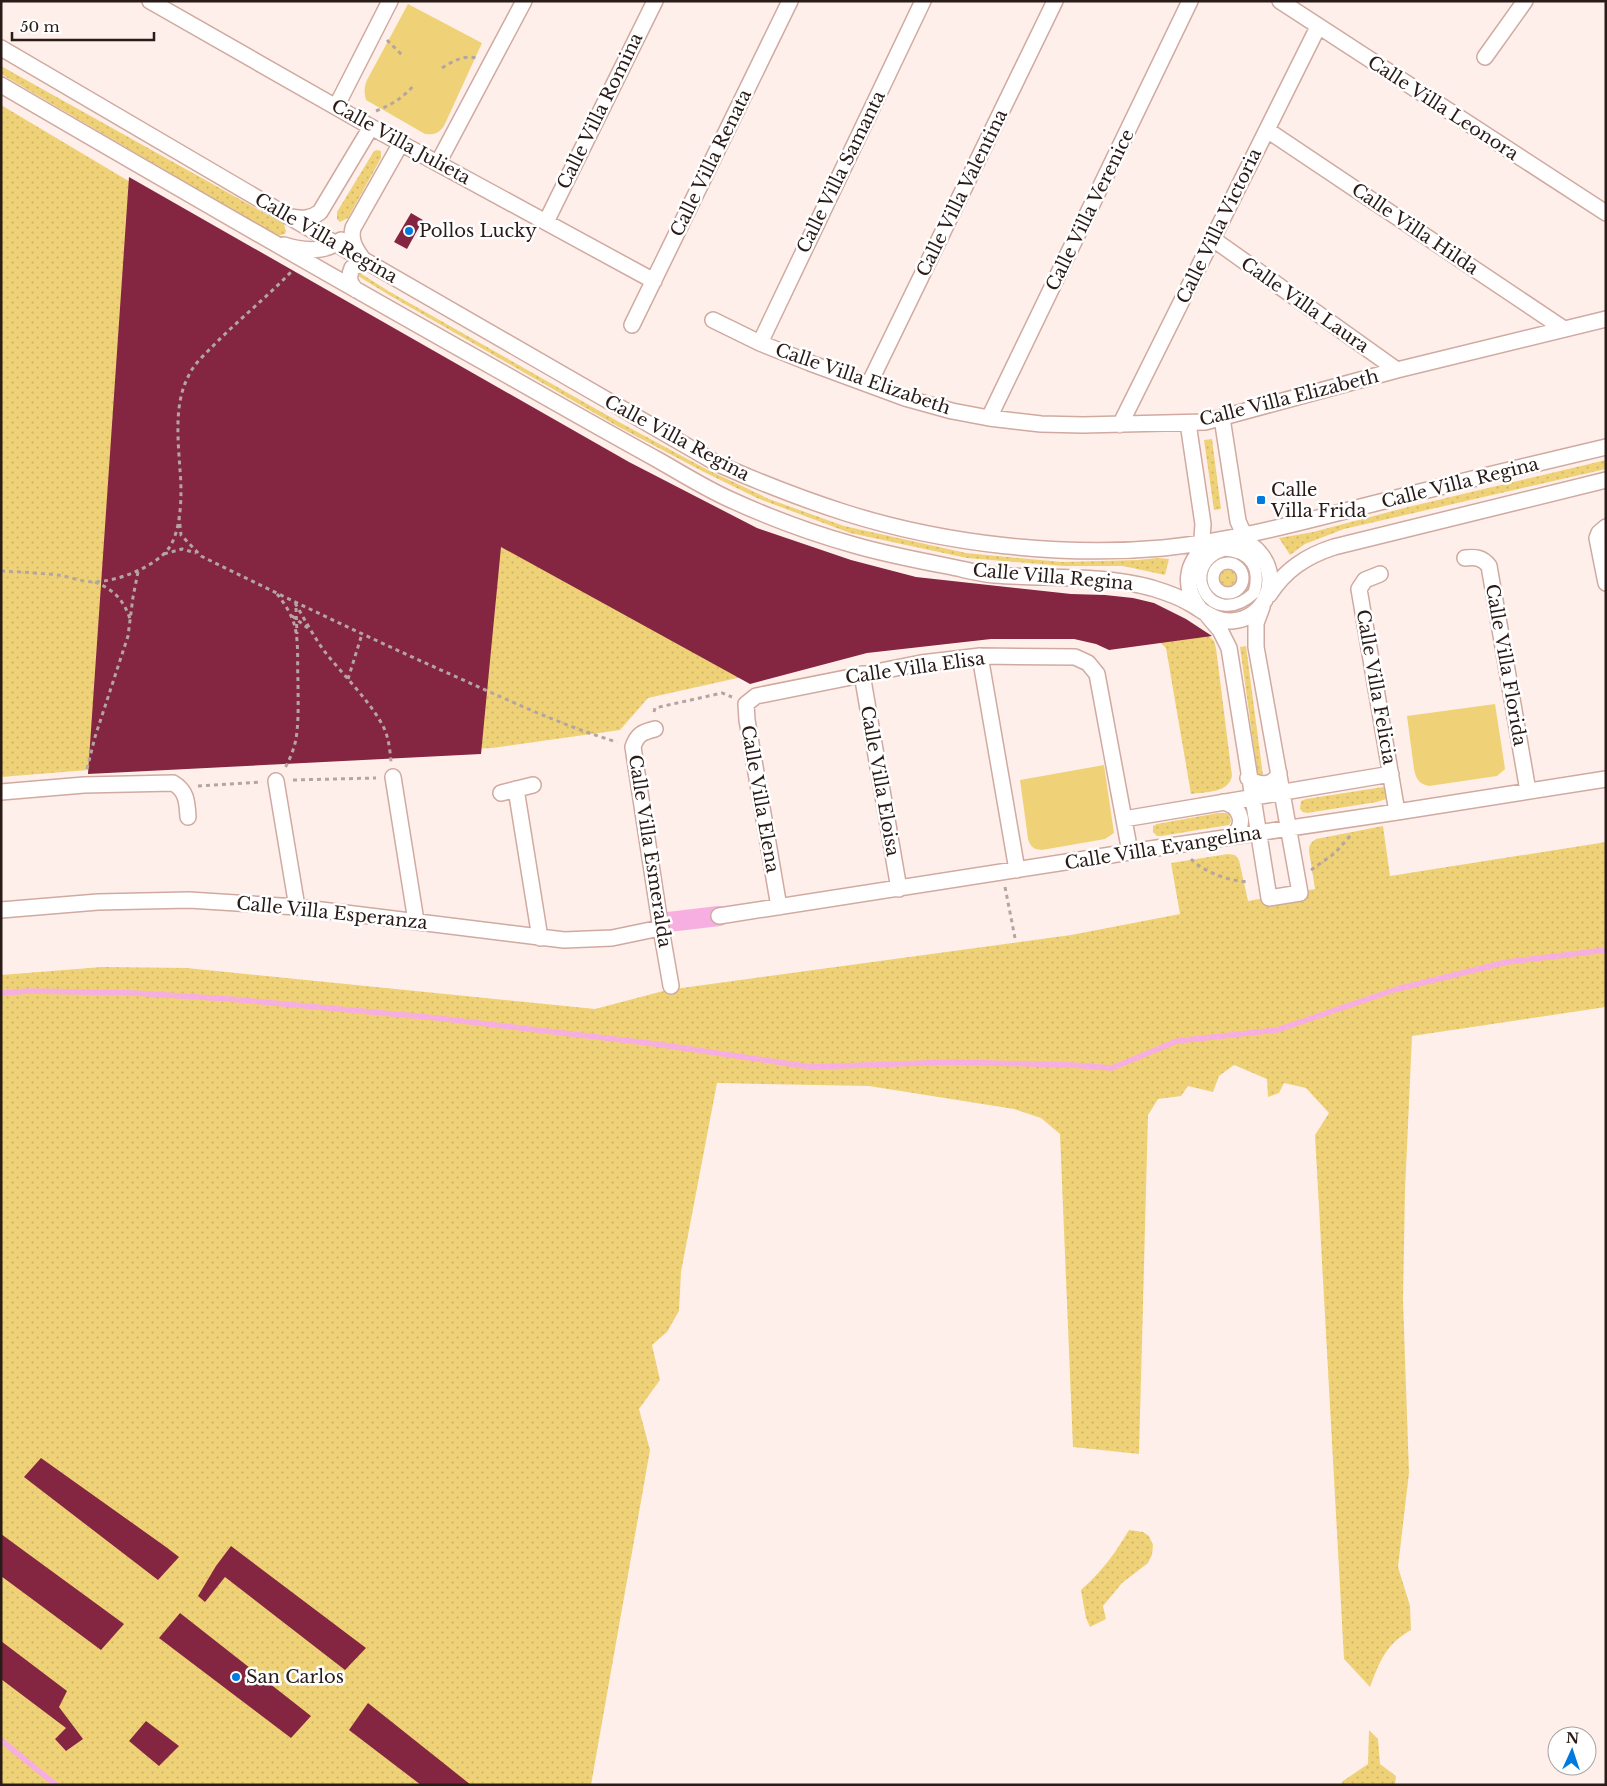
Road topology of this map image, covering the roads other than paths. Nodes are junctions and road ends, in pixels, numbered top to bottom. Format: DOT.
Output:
graph roads {
  1 [pos="150,1"];
  2 [pos="390,1"];
  3 [pos="524,1"];
  4 [pos="655,1"];
  5 [pos="790,1"];
  6 [pos="923,1"];
  7 [pos="1055,1"];
  8 [pos="1190,1"];
  9 [pos="1280,1"];
  10 [pos="1525,1"];
  11 [pos="1318,27"];
  12 [pos="1,48"];
  13 [pos="1485,57"];
  14 [pos="1,85"];
  15 [pos="336,106"];
  16 [pos="371,127"];
  17 [pos="1267,130"];
  18 [pos="401,143"];
  19 [pos="438,163"];
  20 [pos="320,212"];
  21 [pos="1606,213"];
  22 [pos="288,216"];
  23 [pos="546,222"];
  24 [pos="353,228"];
  25 [pos="315,232"];
  26 [pos="266,239"];
  27 [pos="1213,239"];
  28 [pos="336,244"];
  29 [pos="318,250"];
  30 [pos="366,261"];
  31 [pos="654,281"];
  32 [pos="351,288"];
  33 [pos="713,320"];
  34 [pos="1606,320"];
  35 [pos="632,325"];
  36 [pos="1564,329"];
  37 [pos="760,343"];
  38 [pos="1398,370"];
  39 [pos="869,384"];
  40 [pos="989,418"];
  41 [pos="1222,418"];
  42 [pos="1188,423"];
  43 [pos="1120,425"];
  44 [pos="1606,447"];
  45 [pos="1606,480"];
  46 [pos="1606,527"];
  47 [pos="1244,535"];
  48 [pos="1201,543"];
  49 [pos="1225,545"];
  50 [pos="1256,549"];
  51 [pos="1464,558"];
  52 [pos="1200,560"];
  53 [pos="1222,565"];
  54 [pos="1255,567"];
  55 [pos="1242,572"];
  56 [pos="1380,574"];
  57 [pos="1213,580"];
  58 [pos="1201,582"];
  59 [pos="1606,583"];
  60 [pos="1242,584"];
  61 [pos="1227,592"];
  62 [pos="1260,600"];
  63 [pos="1234,606"];
  64 [pos="1207,609"];
  65 [pos="980,656"];
  66 [pos="862,674"];
  67 [pos="751,700"];
  68 [pos="651,730"];
  69 [pos="1391,774"];
  70 [pos="392,777"];
  71 [pos="1606,778"];
  72 [pos="276,781"];
  73 [pos="533,785"];
  74 [pos="1288,785"];
  75 [pos="1248,790"];
  76 [pos="1528,791"];
  77 [pos="1,792"];
  78 [pos="1223,802"];
  79 [pos="1397,812"];
  80 [pos="1270,813"];
  81 [pos="188,816"];
  82 [pos="1124,819"];
  83 [pos="1298,830"];
  84 [pos="1230,837"];
  85 [pos="1254,837"];
  86 [pos="1130,852"];
  87 [pos="1010,871"];
  88 [pos="899,889"];
  89 [pos="297,907"];
  90 [pos="779,907"];
  91 [pos="1,910"];
  92 [pos="719,916"];
  93 [pos="416,921"];
  94 [pos="660,928"];
  95 [pos="540,938"];
  96 [pos="671,986"];
  1 -- 15 [label="street, Calle Villa Julieta"];
  2 -- 15 [label="street"];
  3 -- 19 [label="street"];
  4 -- 23 [label="street, Calle Villa Romina"];
  5 -- 31 [label="street, Calle Villa Renata"];
  6 -- 37 [label="street, Calle Villa Samanta"];
  7 -- 39 [label="street, Calle Villa Valentina"];
  8 -- 40 [label="street, Calle Villa Verenice"];
  9 -- 11 [label="street, Calle Villa Leonora"];
  10 -- 13 [label="street"];
  11 -- 17 [label="street, Calle Villa Victoria"];
  11 -- 21 [label="street, Calle Villa Leonora"];
  12 -- 22 [label="street, Calle Villa Regina"];
  14 -- 26 [label="street, Calle Villa Regina"];
  15 -- 16 [label="street, Calle Villa Julieta"];
  16 -- 18 [label="street, Calle Villa Julieta"];
  16 -- 20 [label="street"];
  17 -- 27 [label="street, Calle Villa Victoria"];
  17 -- 36 [label="street, Calle Villa Hilda"];
  18 -- 19 [label="street, Calle Villa Julieta"];
  18 -- 24 [label="street"];
  19 -- 23 [label="street, Calle Villa Julieta"];
  20 -- 22 [label="street"];
  20 -- 25 [label="street"];
  22 -- 25 [label="street, Calle Villa Regina"];
  22 -- 26 [label="street"];
  23 -- 31 [label="street, Calle Villa Julieta"];
  24 -- 28 [label="street"];
  24 -- 30 [label="street"];
  25 -- 28 [label="street, Calle Villa Regina"];
  25 -- 29 [label="street"];
  26 -- 29 [label="street"];
  26 -- 32 [label="street, Calle Villa Regina"];
  27 -- 38 [label="street, Calle Villa Laura"];
  27 -- 43 [label="street, Calle Villa Victoria"];
  28 -- 29 [label="street"];
  28 -- 30 [label="street, Calle Villa Regina"];
  29 -- 32 [label="street"];
  30 -- 32 [label="street"];
  30 -- 48 [label="street, Calle Villa Regina"];
  31 -- 35 [label="street, Calle Villa Renata"];
  32 -- 64 [label="street, Calle Villa Regina"];
  33 -- 37 [label="street, Calle Villa Elizabeth"];
  34 -- 36 [label="street, Calle Villa Elizabeth"];
  36 -- 38 [label="street, Calle Villa Elizabeth"];
  37 -- 39 [label="street, Calle Villa Elizabeth"];
  38 -- 41 [label="street, Calle Villa Elizabeth"];
  39 -- 40 [label="street, Calle Villa Elizabeth"];
  40 -- 43 [label="street, Calle Villa Elizabeth"];
  41 -- 42 [label="street, Calle Villa Elizabeth"];
  41 -- 47 [label="street"];
  42 -- 43 [label="street, Calle Villa Elizabeth"];
  42 -- 48 [label="street"];
  44 -- 47 [label="street, Calle Villa Regina"];
  45 -- 62 [label="street, Calle Villa Regina"];
  46 -- 59 [label="street"];
  47 -- 49 [label="street, Calle Villa Regina"];
  47 -- 50 [label="street"];
  48 -- 49 [label="street, Calle Villa Regina"];
  48 -- 52 [label="street"];
  49 -- 50 [label="street"];
  49 -- 52 [label="street"];
  49 -- 53 [label="street"];
  49 -- 54 [label="street"];
  50 -- 62 [label="street"];
  51 -- 76 [label="street, Calle Villa Florida"];
  52 -- 53 [label="street"];
  52 -- 58 [label="street"];
  52 -- 64 [label="street"];
  53 -- 55 [label="street"];
  53 -- 57 [label="street"];
  54 -- 55 [label="street"];
  54 -- 62 [label="street"];
  55 -- 60 [label="street"];
  56 -- 69 [label="street, Calle Villa Felicia"];
  57 -- 58 [label="street"];
  57 -- 61 [label="street"];
  58 -- 64 [label="street"];
  60 -- 61 [label="street"];
  60 -- 62 [label="street"];
  61 -- 63 [label="street"];
  61 -- 64 [label="street"];
  62 -- 63 [label="street"];
  62 -- 64 [label="street"];
  62 -- 74 [label="street"];
  63 -- 64 [label="street"];
  64 -- 75 [label="street"];
  65 -- 66 [label="street, Calle Villa Elisa"];
  65 -- 82 [label="street, Calle Villa Elisa"];
  65 -- 87 [label="street"];
  66 -- 67 [label="street, Calle Villa Elisa"];
  66 -- 88 [label="street, Calle Villa Eloisa"];
  67 -- 90 [label="street, Calle Villa Elena"];
  68 -- 94 [label="street, Calle Villa Esmeralda"];
  69 -- 74 [label="street"];
  69 -- 79 [label="street, Calle Villa Felicia"];
  70 -- 93 [label="street"];
  71 -- 76 [label="street, Calle Villa Evangelina"];
  72 -- 89 [label="street"];
  73 -- 95 [label="street"];
  74 -- 75 [label="street"];
  74 -- 80 [label="street"];
  74 -- 83 [label="street"];
  74 -- 83 [label="street"];
  75 -- 78 [label="street, Calle Villa Evangelina"];
  75 -- 80 [label="street"];
  75 -- 85 [label="street"];
  76 -- 79 [label="street, Calle Villa Evangelina"];
  77 -- 81 [label="street"];
  78 -- 82 [label="street, Calle Villa Evangelina"];
  78 -- 84 [label="street"];
  79 -- 83 [label="street, Calle Villa Evangelina"];
  80 -- 83 [label="street"];
  80 -- 85 [label="street"];
  82 -- 86 [label="street, Calle Villa Elisa"];
  83 -- 85 [label="street, Calle Villa Evangelina"];
  83 -- 85 [label="street"];
  84 -- 85 [label="street, Calle Villa Evangelina"];
  84 -- 86 [label="street, Calle Villa Evangelina"];
  86 -- 87 [label="street, Calle Villa Evangelina"];
  87 -- 88 [label="street, Calle Villa Evangelina"];
  88 -- 90 [label="street, Calle Villa Evangelina"];
  89 -- 91 [label="street, Calle Villa Esperanza"];
  89 -- 93 [label="street, Calle Villa Esperanza"];
  90 -- 92 [label="street, Calle Villa Evangelina"];
  93 -- 95 [label="street, Calle Villa Esperanza"];
  94 -- 95 [label="street, Calle Villa Esperanza"];
  94 -- 96 [label="street, Calle Villa Esmeralda"];
}
